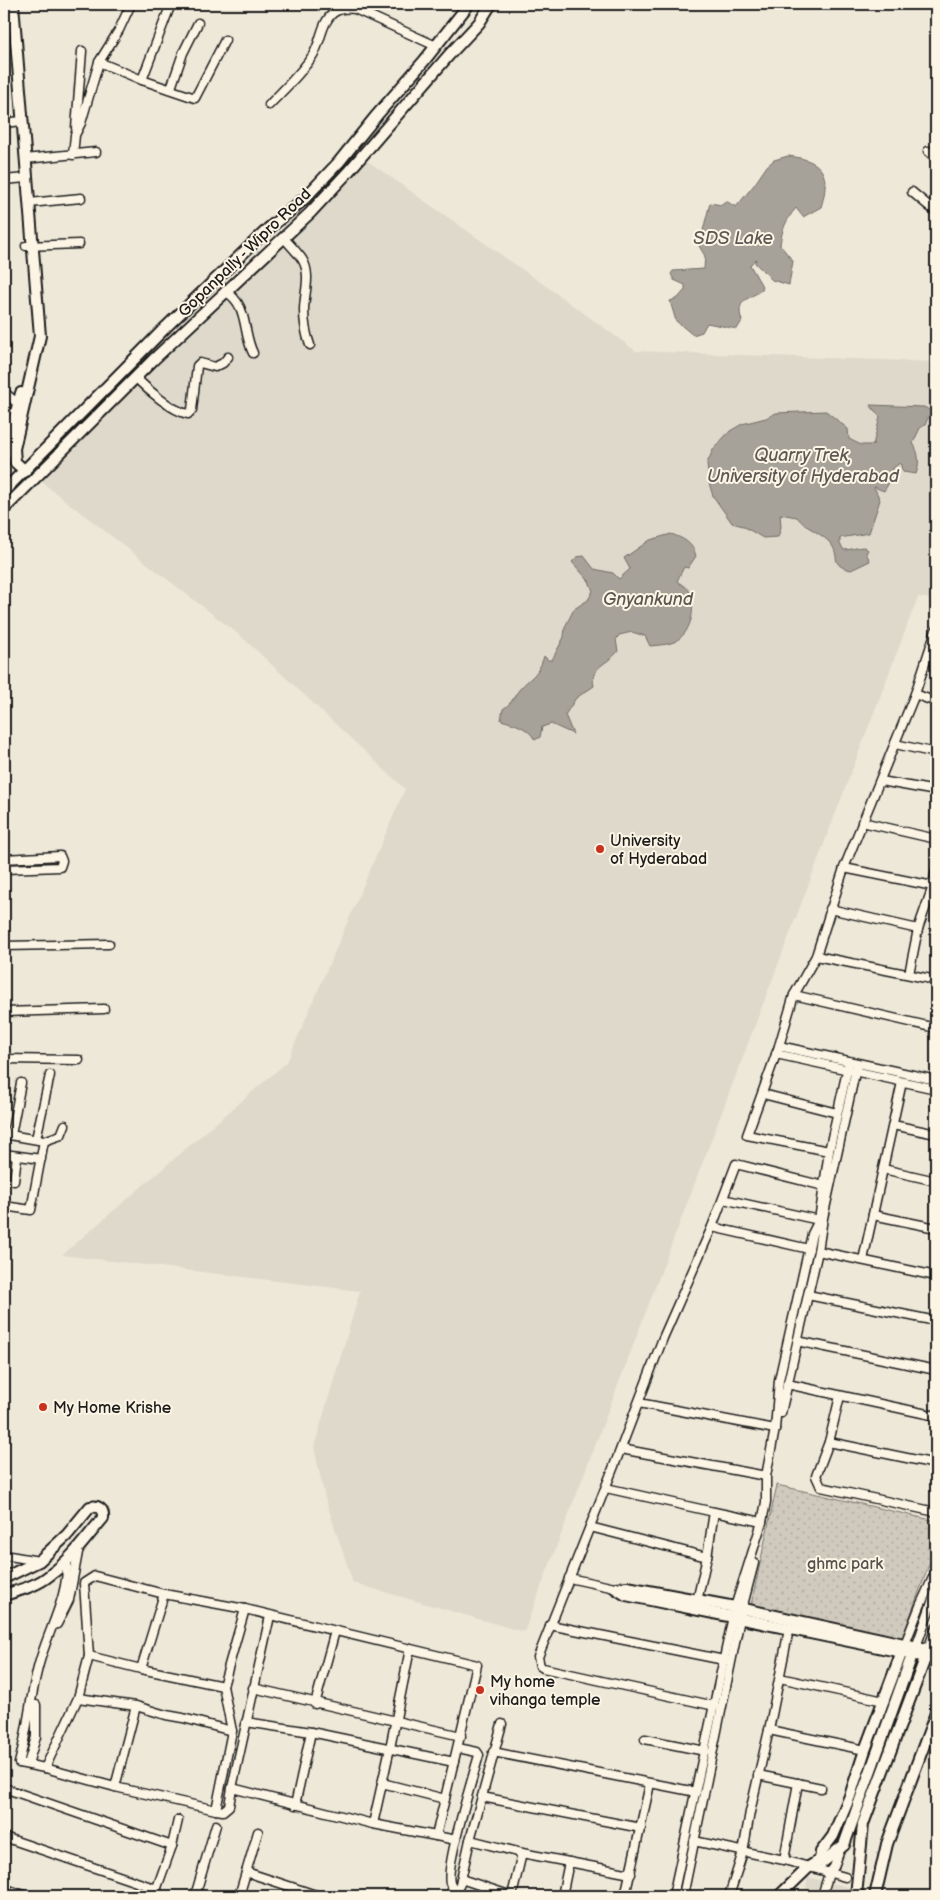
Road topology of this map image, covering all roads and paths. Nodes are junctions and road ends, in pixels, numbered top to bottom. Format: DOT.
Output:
graph roads {
  1 [pos="6,4"];
  2 [pos="13,4"];
  3 [pos="130,4"];
  4 [pos="171,4"];
  5 [pos="469,4"];
  6 [pos="491,4"];
  7 [pos="198,23"];
  8 [pos="225,40"];
  9 [pos="436,46"];
  10 [pos="82,51"];
  11 [pos="424,61"];
  12 [pos="99,62"];
  13 [pos="438,68"];
  14 [pos="142,80"];
  15 [pos="170,88"];
  16 [pos="269,105"];
  17 [pos="21,121"];
  18 [pos="4,123"];
  19 [pos="75,135"];
  20 [pos="928,151"];
  21 [pos="96,152"];
  22 [pos="73,155"];
  23 [pos="936,158"];
  24 [pos="25,159"];
  25 [pos="23,178"];
  26 [pos="4,180"];
  27 [pos="912,192"];
  28 [pos="81,198"];
  29 [pos="29,203"];
  30 [pos="936,212"];
  31 [pos="284,238"];
  32 [pos="79,244"];
  33 [pos="29,245"];
  34 [pos="225,291"];
  35 [pos="310,345"];
  36 [pos="143,350"];
  37 [pos="253,353"];
  38 [pos="228,357"];
  39 [pos="133,360"];
  40 [pos="152,360"];
  41 [pos="143,370"];
  42 [pos="136,378"];
  43 [pos="4,392"];
  44 [pos="18,404"];
  45 [pos="4,458"];
  46 [pos="25,471"];
  47 [pos="4,491"];
  48 [pos="4,509"];
  49 [pos="936,630"];
  50 [pos="915,694"];
  51 [pos="936,702"];
  52 [pos="895,744"];
  53 [pos="936,753"];
  54 [pos="880,781"];
  55 [pos="936,791"];
  56 [pos="862,822"];
  57 [pos="936,839"];
  58 [pos="4,859"];
  59 [pos="844,868"];
  60 [pos="4,869"];
  61 [pos="936,870"];
  62 [pos="934,886"];
  63 [pos="830,909"];
  64 [pos="918,929"];
  65 [pos="109,944"];
  66 [pos="4,946"];
  67 [pos="816,956"];
  68 [pos="909,974"];
  69 [pos="936,980"];
  70 [pos="794,995"];
  71 [pos="104,1009"];
  72 [pos="4,1012"];
  73 [pos="936,1028"];
  74 [pos="778,1050"];
  75 [pos="4,1059"];
  76 [pos="79,1060"];
  77 [pos="852,1067"];
  78 [pos="936,1070"];
  79 [pos="50,1075"];
  80 [pos="935,1079"];
  81 [pos="902,1082"];
  82 [pos="21,1083"];
  83 [pos="935,1089"];
  84 [pos="763,1094"];
  85 [pos="838,1114"];
  86 [pos="66,1125"];
  87 [pos="893,1125"];
  88 [pos="8,1134"];
  89 [pos="936,1134"];
  90 [pos="40,1140"];
  91 [pos="829,1151"];
  92 [pos="4,1154"];
  93 [pos="18,1156"];
  94 [pos="41,1159"];
  95 [pos="883,1169"];
  96 [pos="14,1181"];
  97 [pos="936,1181"];
  98 [pos="824,1186"];
  99 [pos="723,1199"];
  100 [pos="4,1206"];
  101 [pos="873,1215"];
  102 [pos="819,1220"];
  103 [pos="712,1227"];
  104 [pos="936,1228"];
  105 [pos="816,1235"];
  106 [pos="809,1249"];
  107 [pos="818,1251"];
  108 [pos="862,1260"];
  109 [pos="936,1276"];
  110 [pos="808,1295"];
  111 [pos="936,1321"];
  112 [pos="797,1341"];
  113 [pos="936,1370"];
  114 [pos="787,1384"];
  115 [pos="840,1396"];
  116 [pos="639,1403"];
  117 [pos="936,1416"];
  118 [pos="775,1429"];
  119 [pos="829,1442"];
  120 [pos="621,1449"];
  121 [pos="936,1464"];
  122 [pos="766,1476"];
  123 [pos="606,1488"];
  124 [pos="714,1512"];
  125 [pos="936,1512"];
  126 [pos="762,1522"];
  127 [pos="590,1527"];
  128 [pos="79,1545"];
  129 [pos="4,1555"];
  130 [pos="707,1557"];
  131 [pos="67,1560"];
  132 [pos="39,1561"];
  133 [pos="936,1572"];
  134 [pos="4,1578"];
  135 [pos="569,1578"];
  136 [pos="615,1588"];
  137 [pos="936,1591"];
  138 [pos="164,1594"];
  139 [pos="4,1595"];
  140 [pos="696,1601"];
  141 [pos="245,1609"];
  142 [pos="737,1613"];
  143 [pos="270,1616"];
  144 [pos="550,1625"];
  145 [pos="936,1628"];
  146 [pos="789,1629"];
  147 [pos="335,1631"];
  148 [pos="410,1649"];
  149 [pos="909,1649"];
  150 [pos="930,1652"];
  151 [pos="89,1656"];
  152 [pos="936,1659"];
  153 [pos="724,1660"];
  154 [pos="141,1669"];
  155 [pos="780,1678"];
  156 [pos="223,1686"];
  157 [pos="253,1688"];
  158 [pos="78,1698"];
  159 [pos="884,1701"];
  160 [pos="315,1704"];
  161 [pos="136,1706"];
  162 [pos="715,1706"];
  163 [pos="936,1713"];
  164 [pos="396,1721"];
  165 [pos="246,1722"];
  166 [pos="502,1724"];
  167 [pos="769,1730"];
  168 [pos="232,1731"];
  169 [pos="311,1732"];
  170 [pos="461,1736"];
  171 [pos="644,1739"];
  172 [pos="390,1748"];
  173 [pos="458,1748"];
  174 [pos="865,1750"];
  175 [pos="705,1751"];
  176 [pos="493,1752"];
  177 [pos="454,1762"];
  178 [pos="28,1764"];
  179 [pos="45,1768"];
  180 [pos="758,1775"];
  181 [pos="382,1783"];
  182 [pos="798,1783"];
  183 [pos="650,1784"];
  184 [pos="115,1787"];
  185 [pos="4,1788"];
  186 [pos="232,1788"];
  187 [pos="821,1788"];
  188 [pos="696,1792"];
  189 [pos="482,1797"];
  190 [pos="445,1799"];
  191 [pos="295,1805"];
  192 [pos="216,1810"];
  193 [pos="178,1820"];
  194 [pos="373,1824"];
  195 [pos="216,1825"];
  196 [pos="641,1828"];
  197 [pos="258,1832"];
  198 [pos="436,1836"];
  199 [pos="4,1837"];
  200 [pos="456,1840"];
  201 [pos="470,1840"];
  202 [pos="694,1841"];
  203 [pos="172,1846"];
  204 [pos="840,1850"];
  205 [pos="743,1852"];
  206 [pos="522,1853"];
  207 [pos="784,1860"];
  208 [pos="820,1860"];
  209 [pos="568,1862"];
  210 [pos="809,1867"];
  211 [pos="246,1872"];
  212 [pos="829,1873"];
  213 [pos="631,1874"];
  214 [pos="845,1877"];
  215 [pos="461,1879"];
  216 [pos="4,1890"];
  217 [pos="156,1892"];
  218 [pos="455,1893"];
  219 [pos="22,1896"];
  220 [pos="195,1896"];
  221 [pos="239,1896"];
  222 [pos="319,1896"];
  223 [pos="463,1896"];
  224 [pos="512,1896"];
  225 [pos="562,1896"];
  226 [pos="626,1896"];
  227 [pos="673,1896"];
  228 [pos="683,1896"];
  229 [pos="731,1896"];
  230 [pos="780,1896"];
  231 [pos="822,1896"];
  232 [pos="856,1896"];
  233 [pos="875,1896"];
  1 -- 17 [label="street"];
  2 -- 17 [label="street"];
  3 -- 12 [label="street"];
  4 -- 14 [label="street"];
  5 -- 9 [label="street, Gopanpally - Wipro Road"];
  6 -- 13 [label="street, Gopanpally - Wipro Road"];
  7 -- 15 [label="street"];
  8 -- 15 [label="street"];
  9 -- 11 [label="street, Gopanpally - Wipro Road"];
  9 -- 16 [label="street"];
  10 -- 19 [label="street"];
  11 -- 13 [label="street"];
  11 -- 36 [label="street, Gopanpally - Wipro Road"];
  12 -- 14 [label="street"];
  12 -- 19 [label="street"];
  13 -- 31 [label="street, Gopanpally - Wipro Road"];
  14 -- 15 [label="street"];
  17 -- 18 [label="street"];
  17 -- 24 [label="street"];
  17 -- 25 [label="street"];
  19 -- 22 [label="street"];
  20 -- 23 [label="street"];
  21 -- 22 [label="street"];
  22 -- 24 [label="street"];
  24 -- 25 [label="street"];
  25 -- 26 [label="street"];
  25 -- 29 [label="street"];
  25 -- 33 [label="street"];
  27 -- 30 [label="street"];
  28 -- 29 [label="street"];
  29 -- 33 [label="street"];
  31 -- 34 [label="street, Gopanpally - Wipro Road"];
  31 -- 35 [label="street"];
  32 -- 33 [label="street"];
  33 -- 44 [label="street"];
  33 -- 46 [label="street"];
  34 -- 37 [label="street"];
  34 -- 40 [label="street, Gopanpally - Wipro Road"];
  36 -- 39 [label="street, Gopanpally - Wipro Road"];
  36 -- 40 [label="street"];
  38 -- 42 [label="street"];
  39 -- 41 [label="street"];
  39 -- 46 [label="street, Gopanpally - Wipro Road"];
  40 -- 41 [label="street, Gopanpally - Wipro Road"];
  41 -- 42 [label="street, Gopanpally - Wipro Road"];
  42 -- 48 [label="street, Gopanpally - Wipro Road"];
  43 -- 44 [label="street"];
  44 -- 45 [label="street"];
  46 -- 47 [label="street, Gopanpally - Wipro Road"];
  49 -- 50 [label="street"];
  50 -- 51 [label="street"];
  50 -- 52 [label="street"];
  52 -- 53 [label="street"];
  52 -- 54 [label="street"];
  54 -- 55 [label="street"];
  54 -- 56 [label="street"];
  56 -- 57 [label="street"];
  56 -- 59 [label="street"];
  58 -- 60 [label="street"];
  59 -- 62 [label="street"];
  59 -- 63 [label="street"];
  61 -- 62 [label="street"];
  62 -- 64 [label="street"];
  63 -- 64 [label="street"];
  63 -- 67 [label="street"];
  64 -- 68 [label="street"];
  65 -- 66 [label="street"];
  67 -- 68 [label="street"];
  67 -- 70 [label="street"];
  68 -- 69 [label="street"];
  70 -- 73 [label="street"];
  70 -- 74 [label="street"];
  71 -- 72 [label="street"];
  74 -- 77 [label="street"];
  74 -- 84 [label="street"];
  75 -- 76 [label="street"];
  77 -- 80 [label="street"];
  77 -- 81 [label="street"];
  77 -- 85 [label="street"];
  77 -- 105 [label="street"];
  78 -- 80 [label="street"];
  79 -- 90 [label="street"];
  80 -- 83 [label="street"];
  81 -- 83 [label="street"];
  81 -- 87 [label="street"];
  82 -- 88 [label="street"];
  84 -- 85 [label="street"];
  84 -- 91 [label="street"];
  85 -- 91 [label="street"];
  86 -- 90 [label="street"];
  87 -- 89 [label="street"];
  87 -- 95 [label="street"];
  88 -- 90 [label="street"];
  90 -- 94 [label="street"];
  91 -- 98 [label="street"];
  92 -- 93 [label="street"];
  93 -- 94 [label="street"];
  93 -- 96 [label="street"];
  94 -- 100 [label="street"];
  95 -- 97 [label="street"];
  95 -- 101 [label="street"];
  98 -- 99 [label="street"];
  98 -- 102 [label="street"];
  99 -- 102 [label="street"];
  99 -- 103 [label="street"];
  101 -- 104 [label="street"];
  101 -- 108 [label="street"];
  102 -- 105 [label="street"];
  103 -- 106 [label="street"];
  103 -- 116 [label="street"];
  105 -- 106 [label="street"];
  105 -- 107 [label="street"];
  106 -- 118 [label="street"];
  107 -- 108 [label="street"];
  107 -- 110 [label="street"];
  108 -- 109 [label="street"];
  110 -- 111 [label="street"];
  110 -- 112 [label="street"];
  112 -- 113 [label="street"];
  112 -- 114 [label="street"];
  114 -- 115 [label="street"];
  114 -- 142 [label="street"];
  115 -- 117 [label="street"];
  115 -- 119 [label="street"];
  116 -- 118 [label="street"];
  116 -- 120 [label="street"];
  118 -- 122 [label="street"];
  119 -- 121 [label="street"];
  119 -- 125 [label="street"];
  120 -- 122 [label="street"];
  120 -- 123 [label="street"];
  122 -- 126 [label="street"];
  123 -- 124 [label="street"];
  123 -- 127 [label="street"];
  124 -- 126 [label="street"];
  124 -- 130 [label="street"];
  126 -- 142 [label="street"];
  127 -- 130 [label="street"];
  127 -- 135 [label="street"];
  128 -- 131 [label="street"];
  128 -- 132 [label="street"];
  128 -- 178 [label="street"];
  129 -- 132 [label="street"];
  130 -- 140 [label="street"];
  131 -- 139 [label="street"];
  131 -- 178 [label="street"];
  132 -- 134 [label="street"];
  133 -- 149 [label="street"];
  135 -- 136 [label="street"];
  135 -- 144 [label="street"];
  136 -- 140 [label="street"];
  136 -- 142 [label="street"];
  137 -- 149 [label="street"];
  138 -- 141 [label="street"];
  138 -- 151 [label="street"];
  138 -- 154 [label="street"];
  140 -- 142 [label="street"];
  141 -- 143 [label="street"];
  141 -- 156 [label="street"];
  142 -- 146 [label="street"];
  142 -- 149 [label="street"];
  142 -- 153 [label="street"];
  142 -- 202 [label="street"];
  143 -- 147 [label="street"];
  143 -- 157 [label="street"];
  144 -- 153 [label="street"];
  144 -- 162 [label="street"];
  145 -- 150 [label="street"];
  146 -- 149 [label="street"];
  146 -- 155 [label="street"];
  147 -- 148 [label="street"];
  147 -- 160 [label="street"];
  148 -- 164 [label="street"];
  148 -- 170 [label="street"];
  149 -- 150 [label="street"];
  149 -- 159 [label="street"];
  149 -- 204 [label="street"];
  150 -- 152 [label="street"];
  150 -- 232 [label="street"];
  151 -- 154 [label="street"];
  151 -- 158 [label="street"];
  153 -- 162 [label="street"];
  154 -- 156 [label="street"];
  155 -- 159 [label="street"];
  155 -- 167 [label="street"];
  156 -- 168 [label="street"];
  157 -- 160 [label="street"];
  157 -- 165 [label="street"];
  158 -- 161 [label="street"];
  158 -- 179 [label="street"];
  159 -- 174 [label="street"];
  160 -- 164 [label="street"];
  161 -- 168 [label="street"];
  161 -- 184 [label="street"];
  162 -- 175 [label="street"];
  163 -- 233 [label="street"];
  164 -- 170 [label="street"];
  164 -- 172 [label="street"];
  165 -- 169 [label="street"];
  165 -- 186 [label="street"];
  166 -- 176 [label="street"];
  167 -- 174 [label="street"];
  167 -- 180 [label="street"];
  168 -- 192 [label="street"];
  169 -- 172 [label="street"];
  169 -- 191 [label="street"];
  170 -- 173 [label="street"];
  171 -- 175 [label="street"];
  172 -- 177 [label="street"];
  172 -- 181 [label="street"];
  173 -- 177 [label="street"];
  173 -- 200 [label="street"];
  174 -- 208 [label="street"];
  175 -- 188 [label="street"];
  176 -- 183 [label="street"];
  176 -- 189 [label="street"];
  177 -- 190 [label="street"];
  178 -- 179 [label="street"];
  179 -- 184 [label="street"];
  180 -- 182 [label="street"];
  180 -- 205 [label="street"];
  181 -- 190 [label="street"];
  181 -- 194 [label="street"];
  182 -- 187 [label="street"];
  182 -- 207 [label="street"];
  183 -- 188 [label="street"];
  183 -- 196 [label="street"];
  184 -- 192 [label="street"];
  185 -- 203 [label="street"];
  186 -- 191 [label="street"];
  186 -- 192 [label="street"];
  188 -- 227 [label="street"];
  189 -- 196 [label="street"];
  189 -- 201 [label="street"];
  190 -- 198 [label="street"];
  191 -- 194 [label="street"];
  193 -- 203 [label="street"];
  194 -- 198 [label="street"];
  195 -- 220 [label="street"];
  196 -- 213 [label="street"];
  197 -- 211 [label="street"];
  198 -- 200 [label="street"];
  199 -- 217 [label="street"];
  200 -- 218 [label="street"];
  201 -- 206 [label="street"];
  201 -- 215 [label="street"];
  202 -- 205 [label="street"];
  202 -- 228 [label="street"];
  203 -- 217 [label="street"];
  204 -- 208 [label="street"];
  204 -- 212 [label="street"];
  205 -- 207 [label="street"];
  205 -- 229 [label="street"];
  206 -- 209 [label="street"];
  206 -- 224 [label="street"];
  207 -- 210 [label="street"];
  208 -- 210 [label="street"];
  209 -- 213 [label="street"];
  209 -- 225 [label="street"];
  210 -- 212 [label="street"];
  210 -- 230 [label="street"];
  211 -- 221 [label="street"];
  211 -- 222 [label="street"];
  212 -- 214 [label="street"];
  212 -- 231 [label="street"];
  213 -- 226 [label="street"];
  215 -- 218 [label="street"];
  215 -- 224 [label="street"];
  216 -- 219 [label="street"];
  218 -- 223 [label="street"];
}
